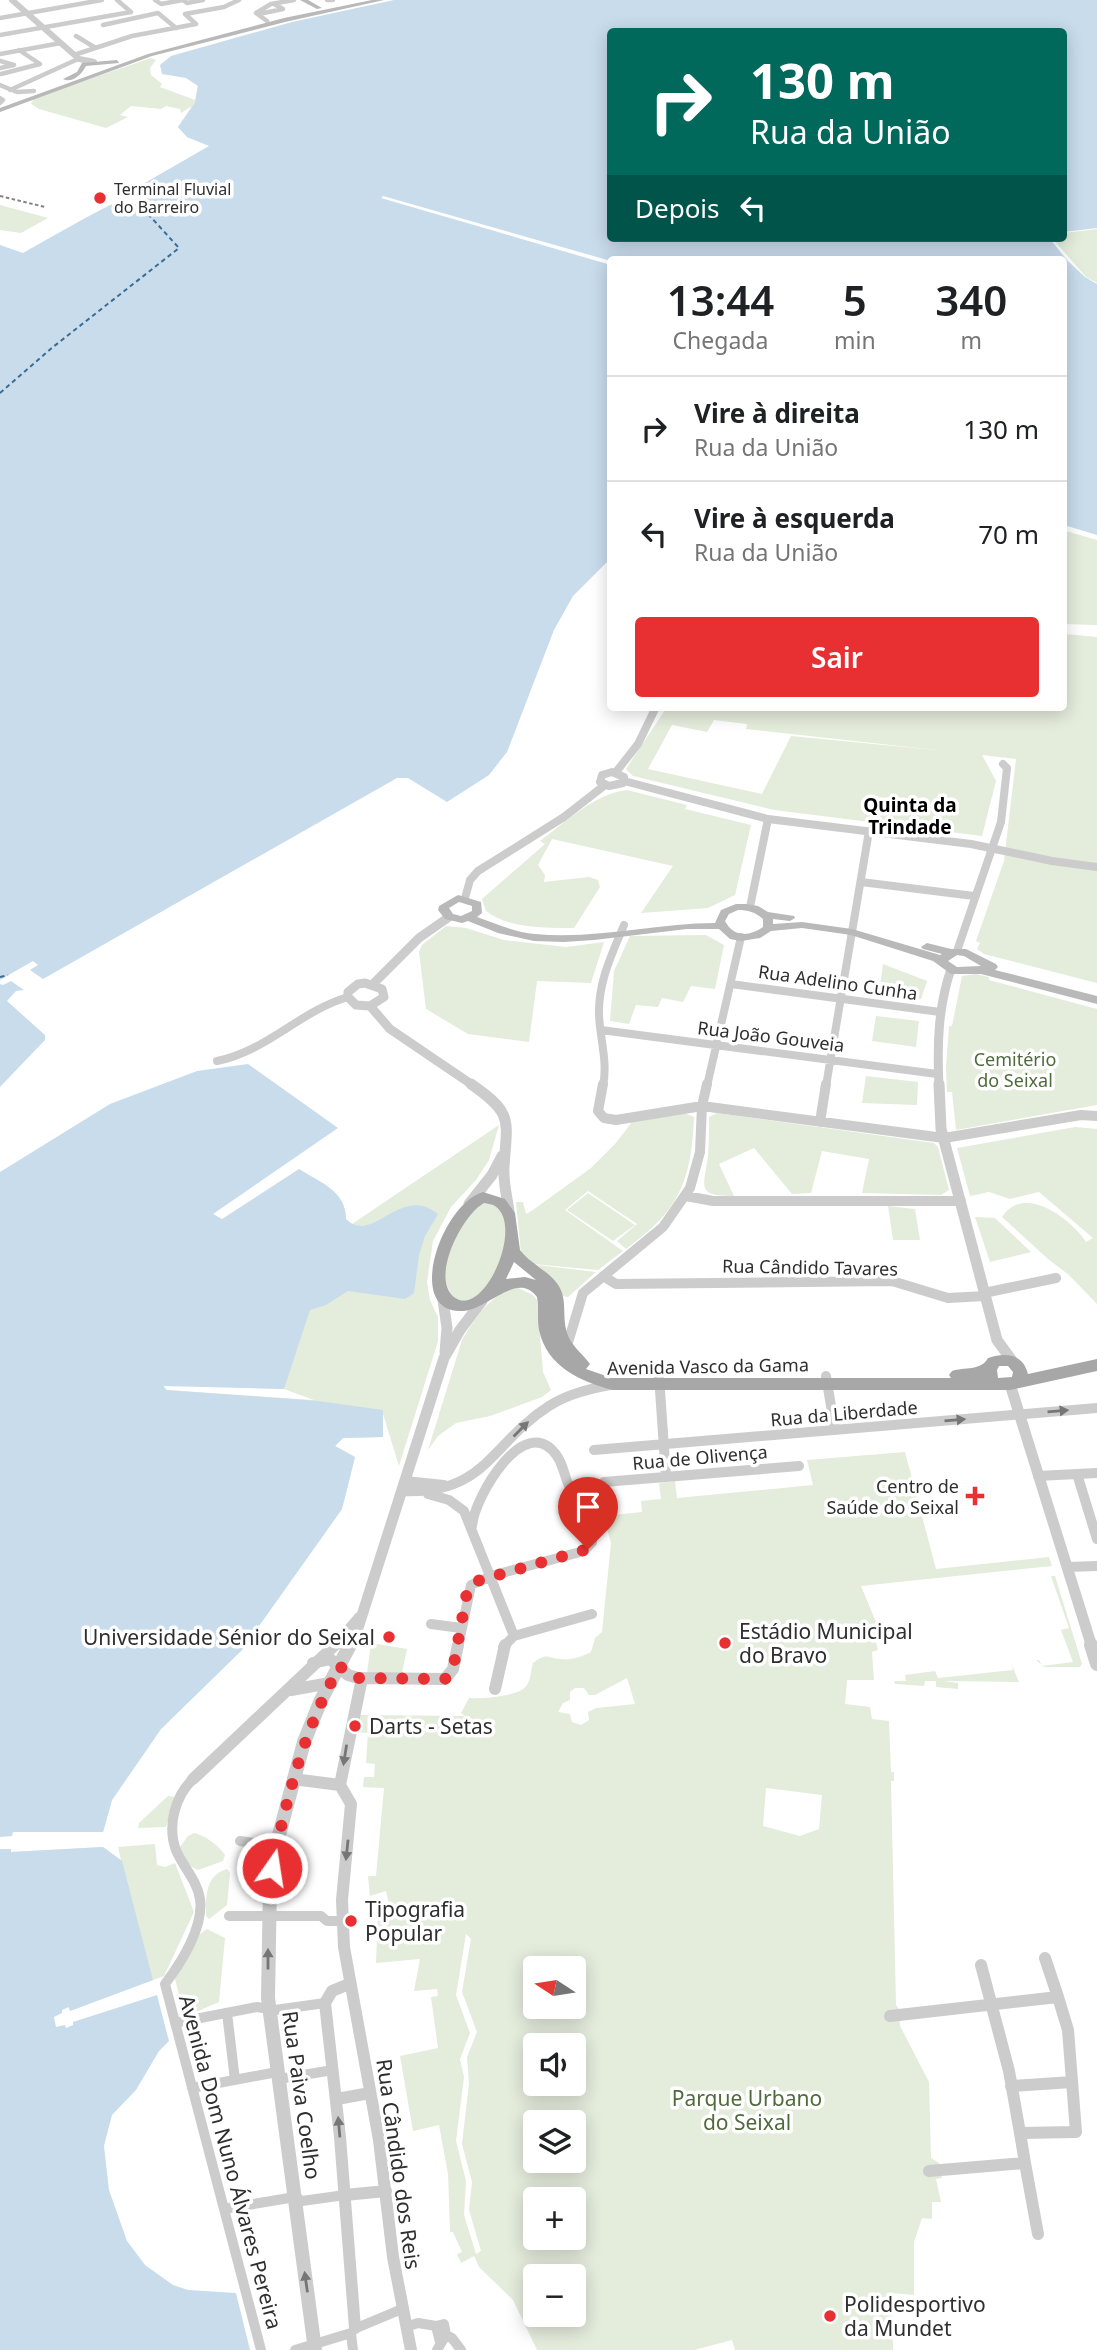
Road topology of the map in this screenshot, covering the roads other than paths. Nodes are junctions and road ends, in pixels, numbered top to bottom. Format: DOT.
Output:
graph roads {
  1 [pos="12,0"];
  2 [pos="66,0"];
  3 [pos="102,0"];
  4 [pos="117,0"];
  5 [pos="155,0"];
  6 [pos="183,0"];
  7 [pos="203,0"];
  8 [pos="222,0"];
  9 [pos="239,0"];
  10 [pos="299,0"];
  11 [pos="327,0"];
  12 [pos="333,0"];
  13 [pos="372,0"];
  14 [pos="382,0"];
  15 [pos="271,3"];
  16 [pos="229,4"];
  17 [pos="73,5"];
  18 [pos="306,11"];
  19 [pos="319,11"];
  20 [pos="27,13"];
  21 [pos="258,14"];
  22 [pos="0,18"];
  23 [pos="88,19"];
  24 [pos="117,22"];
  25 [pos="267,22"];
  26 [pos="103,25"];
  27 [pos="43,27"];
  28 [pos="176,28"];
  29 [pos="0,35"];
  30 [pos="76,36"];
  31 [pos="132,36"];
  32 [pos="32,39"];
  33 [pos="61,43"];
  34 [pos="41,46"];
  35 [pos="94,47"];
  36 [pos="19,50"];
  37 [pos="0,54"];
  38 [pos="78,60"];
  39 [pos="98,62"];
  40 [pos="103,71"];
  41 [pos="1,74"];
  42 [pos="0,85"];
  43 [pos="12,93"];
  44 [pos="0,102"];
  45 [pos="0,110"];
  46 [pos="654,711"];
  47 [pos="1003,764"];
  48 [pos="616,772"];
  49 [pos="624,781"];
  50 [pos="606,785"];
  51 [pos="768,819"];
  52 [pos="869,831"];
  53 [pos="992,847"];
  54 [pos="1097,867"];
  55 [pos="861,883"];
  56 [pos="974,897"];
  57 [pos="465,898"];
  58 [pos="750,907"];
  59 [pos="766,915"];
  60 [pos="473,916"];
  61 [pos="449,917"];
  62 [pos="721,921"];
  63 [pos="768,928"];
  64 [pos="852,929"];
  65 [pos="617,933"];
  66 [pos="741,937"];
  67 [pos="951,958"];
  68 [pos="974,964"];
  69 [pos="373,984"];
  70 [pos="731,984"];
  71 [pos="1097,994"];
  72 [pos="348,997"];
  73 [pos="841,999"];
  74 [pos="1097,1000"];
  75 [pos="370,1006"];
  76 [pos="940,1012"];
  77 [pos="601,1030"];
  78 [pos="717,1046"];
  79 [pos="830,1060"];
  80 [pos="217,1061"];
  81 [pos="937,1074"];
  82 [pos="702,1106"];
  83 [pos="1097,1116"];
  84 [pos="820,1122"];
  85 [pos="944,1138"];
  86 [pos="507,1147"];
  87 [pos="686,1196"];
  88 [pos="961,1201"];
  89 [pos="469,1204"];
  90 [pos="509,1211"];
  91 [pos="510,1244"];
  92 [pos="615,1267"];
  93 [pos="603,1276"];
  94 [pos="1056,1278"];
  95 [pos="631,1282"];
  96 [pos="442,1293"];
  97 [pos="985,1295"];
  98 [pos="484,1298"];
  99 [pos="997,1340"];
  100 [pos="566,1349"];
  101 [pos="444,1358"];
  102 [pos="1015,1363"];
  103 [pos="1097,1365"];
  104 [pos="990,1366"];
  105 [pos="1068,1372"];
  106 [pos="614,1380"];
  107 [pos="827,1380"];
  108 [pos="660,1381"];
  109 [pos="1008,1384"];
  110 [pos="1097,1408"];
  111 [pos="1019,1415"];
  112 [pos="835,1430"];
  113 [pos="664,1444"];
  114 [pos="594,1450"];
  115 [pos="799,1466"];
  116 [pos="1097,1473"];
  117 [pos="1077,1474"];
  118 [pos="1038,1475"];
  119 [pos="666,1477"];
  120 [pos="604,1482"];
  121 [pos="450,1485"];
  122 [pos="404,1486"];
  123 [pos="419,1493"];
  124 [pos="472,1526"];
  125 [pos="1097,1539"];
  126 [pos="1097,1566"];
  127 [pos="1067,1567"];
  128 [pos="491,1576"];
  129 [pos="592,1614"];
  130 [pos="360,1615"];
  131 [pos="431,1624"];
  132 [pos="461,1628"];
  133 [pos="514,1636"];
  134 [pos="313,1663"];
  135 [pos="1097,1664"];
  136 [pos="340,1666"];
  137 [pos="362,1678"];
  138 [pos="330,1683"];
  139 [pos="495,1689"];
  140 [pos="283,1695"];
  141 [pos="193,1779"];
  142 [pos="293,1779"];
  143 [pos="340,1785"];
  144 [pos="240,1841"];
  145 [pos="276,1846"];
  146 [pos="229,1916"];
  147 [pos="268,1918"];
  148 [pos="342,1921"];
  149 [pos="1045,1958"];
  150 [pos="981,1965"];
  151 [pos="349,1984"];
  152 [pos="1058,1997"];
  153 [pos="326,2003"];
  154 [pos="992,2005"];
  155 [pos="269,2009"];
  156 [pos="227,2013"];
  157 [pos="890,2016"];
  158 [pos="175,2024"];
  159 [pos="334,2070"];
  160 [pos="278,2075"];
  161 [pos="235,2080"];
  162 [pos="1072,2082"];
  163 [pos="1011,2086"];
  164 [pos="192,2088"];
  165 [pos="370,2093"];
  166 [pos="337,2099"];
  167 [pos="1020,2133"];
  168 [pos="1025,2162"];
  169 [pos="929,2171"];
  170 [pos="386,2191"];
  171 [pos="345,2195"];
  172 [pos="295,2197"];
  173 [pos="224,2209"];
  174 [pos="1038,2234"];
  175 [pos="402,2309"];
  176 [pos="406,2327"];
  177 [pos="353,2331"];
  178 [pos="441,2342"];
  179 [pos="315,2347"];
  180 [pos="261,2350"];
  181 [pos="295,2350"];
  182 [pos="353,2350"];
  183 [pos="411,2350"];
  184 [pos="461,2350"];
  1 -- 20 [label="street"];
  2 -- 17 [label="street"];
  3 -- 17 [label="street"];
  4 -- 23 [label="street"];
  5 -- 6 [label="street"];
  6 -- 7 [label="street"];
  8 -- 16 [label="street"];
  9 -- 16 [label="street"];
  10 -- 15 [label="street"];
  10 -- 18 [label="main road"];
  10 -- 19 [label="main road"];
  11 -- 12 [label="street"];
  13 -- 19 [label="main road"];
  14 -- 19 [label="main road"];
  15 -- 21 [label="street"];
  15 -- 21 [label="street"];
  16 -- 28 [label="street"];
  17 -- 20 [label="street"];
  17 -- 23 [label="street"];
  18 -- 19 [label="main road"];
  18 -- 25 [label="main road"];
  19 -- 40 [label="main road"];
  20 -- 22 [label="street"];
  20 -- 27 [label="street"];
  21 -- 25 [label="street"];
  23 -- 27 [label="street"];
  24 -- 26 [label="street"];
  24 -- 28 [label="street"];
  24 -- 31 [label="street"];
  25 -- 39 [label="main road"];
  27 -- 29 [label="street"];
  27 -- 33 [label="street"];
  28 -- 31 [label="street"];
  30 -- 35 [label="street"];
  31 -- 35 [label="street"];
  32 -- 34 [label="street"];
  33 -- 34 [label="street"];
  33 -- 38 [label="street"];
  34 -- 36 [label="street"];
  35 -- 38 [label="street"];
  36 -- 37 [label="street"];
  36 -- 41 [label="street"];
  38 -- 39 [label="main road"];
  38 -- 43 [label="street"];
  38 -- 43 [label="main road"];
  39 -- 40 [label="main road"];
  40 -- 45 [label="main road"];
  42 -- 43 [label="street"];
  43 -- 44 [label="main road"];
  46 -- 48 [label="street"];
  47 -- 53 [label="street"];
  48 -- 49 [label="street"];
  48 -- 50 [label="street"];
  49 -- 50 [label="street"];
  49 -- 51 [label="street"];
  50 -- 57 [label="street"];
  51 -- 52 [label="street"];
  51 -- 58 [label="street"];
  52 -- 53 [label="street"];
  52 -- 55 [label="street"];
  53 -- 54 [label="street"];
  53 -- 56 [label="street"];
  55 -- 56 [label="street"];
  55 -- 64 [label="street"];
  56 -- 67 [label="street"];
  57 -- 60 [label="main road"];
  57 -- 61 [label="main road"];
  58 -- 59 [label="main road"];
  58 -- 62 [label="main road"];
  59 -- 63 [label="main road"];
  59 -- 64 [label="main road"];
  60 -- 61 [label="main road"];
  60 -- 65 [label="main road"];
  61 -- 69 [label="street"];
  62 -- 65 [label="main road"];
  62 -- 66 [label="main road"];
  63 -- 64 [label="main road"];
  63 -- 66 [label="main road"];
  64 -- 67 [label="main road"];
  64 -- 73 [label="street"];
  65 -- 77 [label="street"];
  66 -- 70 [label="street"];
  67 -- 68 [label="main road"];
  67 -- 68 [label="main road"];
  67 -- 76 [label="street"];
  68 -- 71 [label="main road"];
  68 -- 74 [label="main road"];
  69 -- 72 [label="street"];
  69 -- 75 [label="street"];
  70 -- 73 [label="street, Rua Adelino Cunha"];
  70 -- 78 [label="street"];
  72 -- 75 [label="street"];
  72 -- 80 [label="street"];
  73 -- 76 [label="street, Rua Adelino Cunha"];
  73 -- 79 [label="street"];
  75 -- 86 [label="street"];
  76 -- 81 [label="street"];
  77 -- 78 [label="street, Rua João Gouveia"];
  77 -- 82 [label="street"];
  78 -- 79 [label="street, Rua João Gouveia"];
  78 -- 82 [label="street"];
  79 -- 81 [label="street, Rua João Gouveia"];
  79 -- 84 [label="street"];
  81 -- 85 [label="street"];
  82 -- 84 [label="street"];
  82 -- 87 [label="street"];
  83 -- 85 [label="street"];
  84 -- 85 [label="street"];
  85 -- 88 [label="street"];
  86 -- 89 [label="street"];
  86 -- 90 [label="street"];
  87 -- 88 [label="street"];
  87 -- 92 [label="street"];
  88 -- 97 [label="street"];
  89 -- 90 [label="main road"];
  89 -- 96 [label="main road"];
  90 -- 91 [label="main road"];
  91 -- 98 [label="main road"];
  91 -- 100 [label="main road"];
  92 -- 93 [label="street"];
  92 -- 95 [label="street"];
  93 -- 95 [label="street, Rua Cândido Tavares"];
  93 -- 100 [label="street"];
  94 -- 97 [label="street, Rua Cândido Tavares"];
  95 -- 97 [label="street, Rua Cândido Tavares"];
  96 -- 98 [label="main road"];
  96 -- 101 [label="street"];
  97 -- 99 [label="street"];
  98 -- 101 [label="street"];
  98 -- 106 [label="main road"];
  99 -- 102 [label="street"];
  99 -- 104 [label="street"];
  100 -- 106 [label="main road"];
  101 -- 122 [label="street, Rua Paiva Coelho"];
  102 -- 104 [label="main road"];
  102 -- 105 [label="main road, Avenida Vasco da Gama"];
  102 -- 109 [label="main road"];
  103 -- 105 [label="main road, Avenida Vasco da Gama"];
  104 -- 107 [label="main road, Avenida Vasco da Gama"];
  104 -- 109 [label="main road"];
  105 -- 109 [label="main road, Avenida Vasco da Gama"];
  106 -- 108 [label="main road, Avenida Vasco da Gama"];
  121 -- 106 [label="street, Avenida Vasco da Gama, one-way"];
  107 -- 108 [label="main road, Avenida Vasco da Gama"];
  107 -- 109 [label="main road, Avenida Vasco da Gama"];
  107 -- 112 [label="street"];
  108 -- 113 [label="street"];
  109 -- 111 [label="street"];
  111 -- 110 [label="street, Rua da Liberdade, one-way"];
  112 -- 111 [label="street, Rua da Liberdade, one-way"];
  111 -- 118 [label="street"];
  112 -- 113 [label="street, Rua da Liberdade"];
  113 -- 114 [label="street, Rua da Liberdade"];
  113 -- 119 [label="street"];
  115 -- 119 [label="street, Rua de Olivença"];
  116 -- 117 [label="street"];
  117 -- 118 [label="street"];
  117 -- 125 [label="street"];
  118 -- 127 [label="street"];
  119 -- 120 [label="street, Rua de Olivença"];
  121 -- 122 [label="street"];
  121 -- 123 [label="street, Avenida Vasco da Gama"];
  122 -- 123 [label="street, Avenida Vasco da Gama"];
  122 -- 130 [label="street, Rua Paiva Coelho"];
  123 -- 124 [label="street"];
  124 -- 128 [label="street"];
  124 -- 128 [label="street"];
  126 -- 127 [label="street"];
  127 -- 135 [label="street"];
  128 -- 132 [label="street"];
  128 -- 133 [label="street"];
  129 -- 133 [label="street"];
  130 -- 134 [label="street"];
  130 -- 136 [label="street, Rua Paiva Coelho"];
  131 -- 132 [label="street"];
  132 -- 137 [label="street"];
  133 -- 139 [label="street"];
  134 -- 136 [label="street"];
  134 -- 140 [label="street"];
  136 -- 137 [label="street"];
  136 -- 138 [label="street, Rua Paiva Coelho"];
  137 -- 143 [label="street, one-way"];
  138 -- 140 [label="street"];
  138 -- 142 [label="street, Rua Paiva Coelho"];
  140 -- 141 [label="street"];
  141 -- 158 [label="street, Avenida Dom Nuno Álvares Pereira"];
  142 -- 143 [label="street"];
  142 -- 145 [label="street, Rua Paiva Coelho"];
  143 -- 148 [label="street, Rua Cândido dos Reis, one-way"];
  144 -- 145 [label="street"];
  145 -- 147 [label="street, Rua Paiva Coelho"];
  146 -- 147 [label="street"];
  147 -- 148 [label="street"];
  155 -- 147 [label="street, Rua Paiva Coelho, one-way"];
  148 -- 151 [label="street, Rua Cândido dos Reis"];
  149 -- 152 [label="street"];
  150 -- 154 [label="street"];
  151 -- 153 [label="street"];
  151 -- 165 [label="street, Rua Cândido dos Reis"];
  152 -- 154 [label="street"];
  152 -- 162 [label="street"];
  153 -- 155 [label="street"];
  153 -- 159 [label="street"];
  154 -- 157 [label="street"];
  154 -- 163 [label="street"];
  155 -- 156 [label="street"];
  155 -- 160 [label="street, Rua Paiva Coelho"];
  156 -- 158 [label="street"];
  156 -- 161 [label="street"];
  158 -- 164 [label="street, Avenida Dom Nuno Álvares Pereira"];
  159 -- 160 [label="street"];
  159 -- 166 [label="street"];
  160 -- 161 [label="street"];
  160 -- 172 [label="street, Rua Paiva Coelho"];
  161 -- 164 [label="street"];
  162 -- 163 [label="street"];
  162 -- 167 [label="street"];
  163 -- 167 [label="street"];
  164 -- 173 [label="street, Avenida Dom Nuno Álvares Pereira"];
  165 -- 166 [label="street"];
  165 -- 170 [label="street, Rua Cândido dos Reis"];
  171 -- 166 [label="street, one-way"];
  167 -- 168 [label="street"];
  168 -- 169 [label="street"];
  168 -- 174 [label="street"];
  170 -- 171 [label="street"];
  170 -- 175 [label="street, Rua Cândido dos Reis"];
  171 -- 172 [label="street"];
  171 -- 177 [label="street"];
  172 -- 173 [label="street"];
  179 -- 172 [label="street, Rua Paiva Coelho, one-way"];
  173 -- 180 [label="street, Avenida Dom Nuno Álvares Pereira"];
  175 -- 176 [label="street, Rua Cândido dos Reis"];
  175 -- 177 [label="street"];
  176 -- 178 [label="street"];
  176 -- 183 [label="street, Rua Cândido dos Reis"];
  177 -- 179 [label="street"];
  177 -- 182 [label="street"];
  178 -- 184 [label="street"];
  179 -- 181 [label="street"];
}
